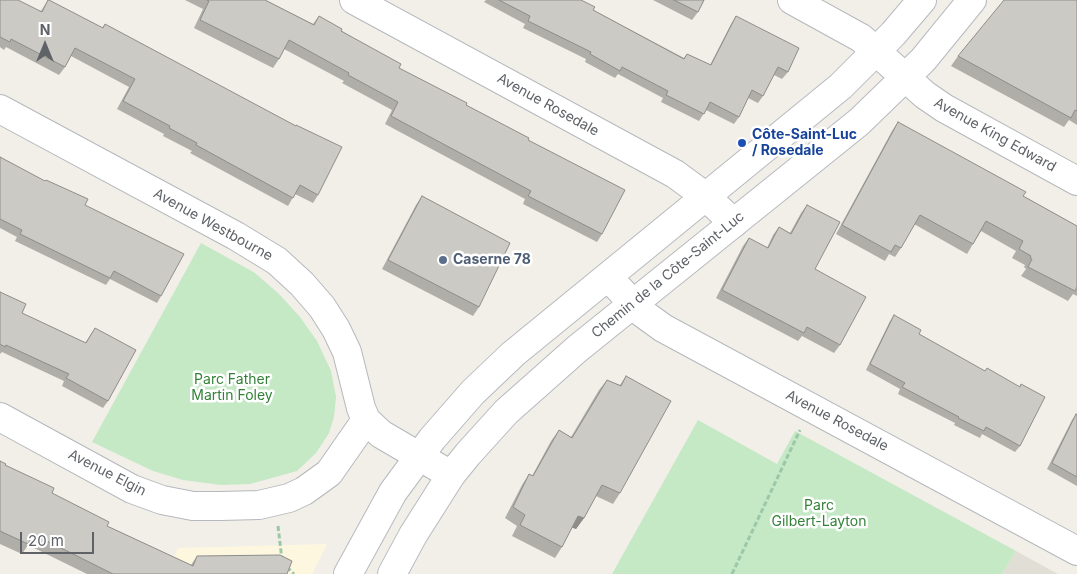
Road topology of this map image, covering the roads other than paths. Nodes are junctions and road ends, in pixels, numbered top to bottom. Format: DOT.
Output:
graph roads {
  1 [pos="354,0"];
  2 [pos="792,0"];
  3 [pos="922,0"];
  4 [pos="972,0"];
  5 [pos="877,51"];
  6 [pos="905,78"];
  7 [pos="0,109"];
  8 [pos="1077,181"];
  9 [pos="705,196"];
  10 [pos="734,223"];
  11 [pos="608,277"];
  12 [pos="633,304"];
  13 [pos="0,417"];
  14 [pos="366,420"];
  15 [pos="419,455"];
  16 [pos="451,475"];
  17 [pos="1077,552"];
  18 [pos="348,574"];
  19 [pos="392,574"];
  1 -- 9 [label="street, Avenue Rosedale"];
  2 -- 5 [label="street, Avenue King Edward"];
  3 -- 5 [label="street"];
  4 -- 6 [label="street, Chemin de la Côte-Saint-Luc"];
  5 -- 6 [label="street, Avenue King Edward"];
  5 -- 9 [label="street"];
  6 -- 8 [label="street, Avenue King Edward"];
  6 -- 10 [label="street, Chemin de la Côte-Saint-Luc"];
  7 -- 14 [label="street, Avenue Westbourne"];
  9 -- 10 [label="street, Avenue Rosedale"];
  9 -- 11 [label="street"];
  10 -- 12 [label="street, Chemin de la Côte-Saint-Luc"];
  11 -- 12 [label="street, Avenue Rosedale"];
  11 -- 15 [label="street"];
  12 -- 16 [label="street, Chemin de la Côte-Saint-Luc"];
  12 -- 17 [label="street, Avenue Rosedale"];
  13 -- 14 [label="street, Avenue Elgin"];
  14 -- 15 [label="street"];
  15 -- 16 [label="street"];
  15 -- 18 [label="street"];
  16 -- 19 [label="street, Chemin de la Côte-Saint-Luc"];
}
